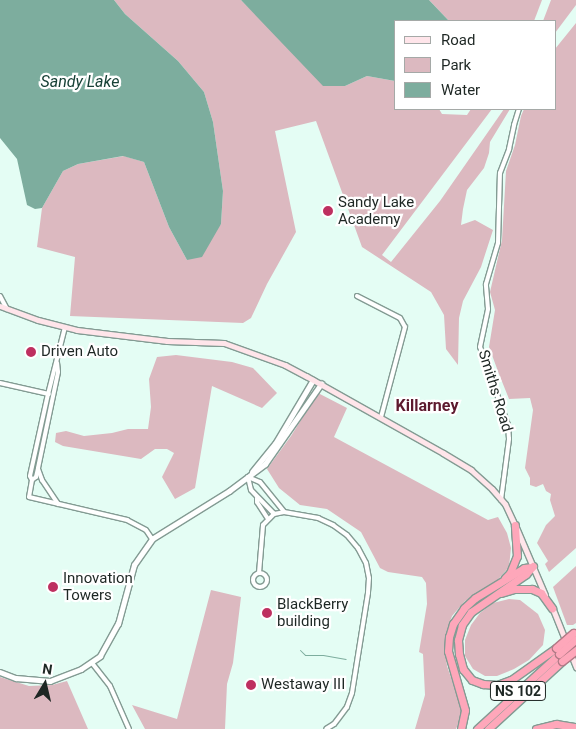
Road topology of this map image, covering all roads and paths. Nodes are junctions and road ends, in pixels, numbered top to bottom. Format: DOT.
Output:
graph roads {
  1 [pos="520,110"];
  2 [pos="0,296"];
  3 [pos="358,296"];
  4 [pos="0,306"];
  5 [pos="7,309"];
  6 [pos="65,327"];
  7 [pos="57,363"];
  8 [pos="313,380"];
  9 [pos="0,383"];
  10 [pos="321,384"];
  11 [pos="48,394"];
  12 [pos="53,395"];
  13 [pos="381,417"];
  14 [pos="38,468"];
  15 [pos="248,477"];
  16 [pos="32,480"];
  17 [pos="257,498"];
  18 [pos="501,500"];
  19 [pos="58,504"];
  20 [pos="284,512"];
  21 [pos="274,514"];
  22 [pos="268,519"];
  23 [pos="515,525"];
  24 [pos="152,539"];
  25 [pos="533,566"];
  26 [pos="259,573"];
  27 [pos="500,583"];
  28 [pos="489,598"];
  29 [pos="552,608"];
  30 [pos="575,635"];
  31 [pos="576,650"];
  32 [pos="557,651"];
  33 [pos="576,655"];
  34 [pos="92,663"];
  35 [pos="563,663"];
  36 [pos="576,668"];
  37 [pos="0,672"];
  38 [pos="576,727"];
  39 [pos="129,729"];
  40 [pos="326,729"];
  41 [pos="460,729"];
  42 [pos="477,729"];
  43 [pos="488,729"];
  44 [pos="536,729"];
  1 -- 18 [label="street, Smiths Road"];
  2 -- 5 [label="street"];
  3 -- 13 [label="street"];
  4 -- 5 [label="main road"];
  5 -- 6 [label="main road"];
  6 -- 7 [label="street"];
  6 -- 8 [label="main road"];
  7 -- 11 [label="street"];
  7 -- 12 [label="street"];
  8 -- 10 [label="main road"];
  8 -- 15 [label="street"];
  9 -- 11 [label="street"];
  10 -- 13 [label="main road"];
  10 -- 15 [label="street"];
  11 -- 12 [label="street"];
  11 -- 16 [label="street"];
  12 -- 14 [label="street"];
  13 -- 18 [label="main road"];
  14 -- 16 [label="street"];
  14 -- 19 [label="street"];
  15 -- 17 [label="street"];
  15 -- 20 [label="street"];
  15 -- 24 [label="street"];
  16 -- 19 [label="street"];
  17 -- 21 [label="street"];
  17 -- 22 [label="street"];
  18 -- 23 [label="main road"];
  19 -- 24 [label="street"];
  20 -- 21 [label="street"];
  20 -- 40 [label="street"];
  21 -- 22 [label="street"];
  22 -- 26 [label="street"];
  23 -- 25 [label="main road"];
  23 -- 27 [label="highway"];
  24 -- 34 [label="street"];
  25 -- 27 [label="highway"];
  25 -- 28 [label="highway"];
  25 -- 29 [label="main road"];
  27 -- 41 [label="highway"];
  28 -- 29 [label="highway"];
  28 -- 32 [label="highway"];
  29 -- 36 [label="main road"];
  30 -- 32 [label="highway, NS 102, bridge"];
  31 -- 35 [label="highway, NS 102, bridge"];
  32 -- 42 [label="highway, NS 102"];
  33 -- 35 [label="highway, bridge"];
  34 -- 37 [label="street"];
  34 -- 39 [label="street"];
  35 -- 43 [label="highway, NS 102"];
  38 -- 44 [label="highway"];
}
